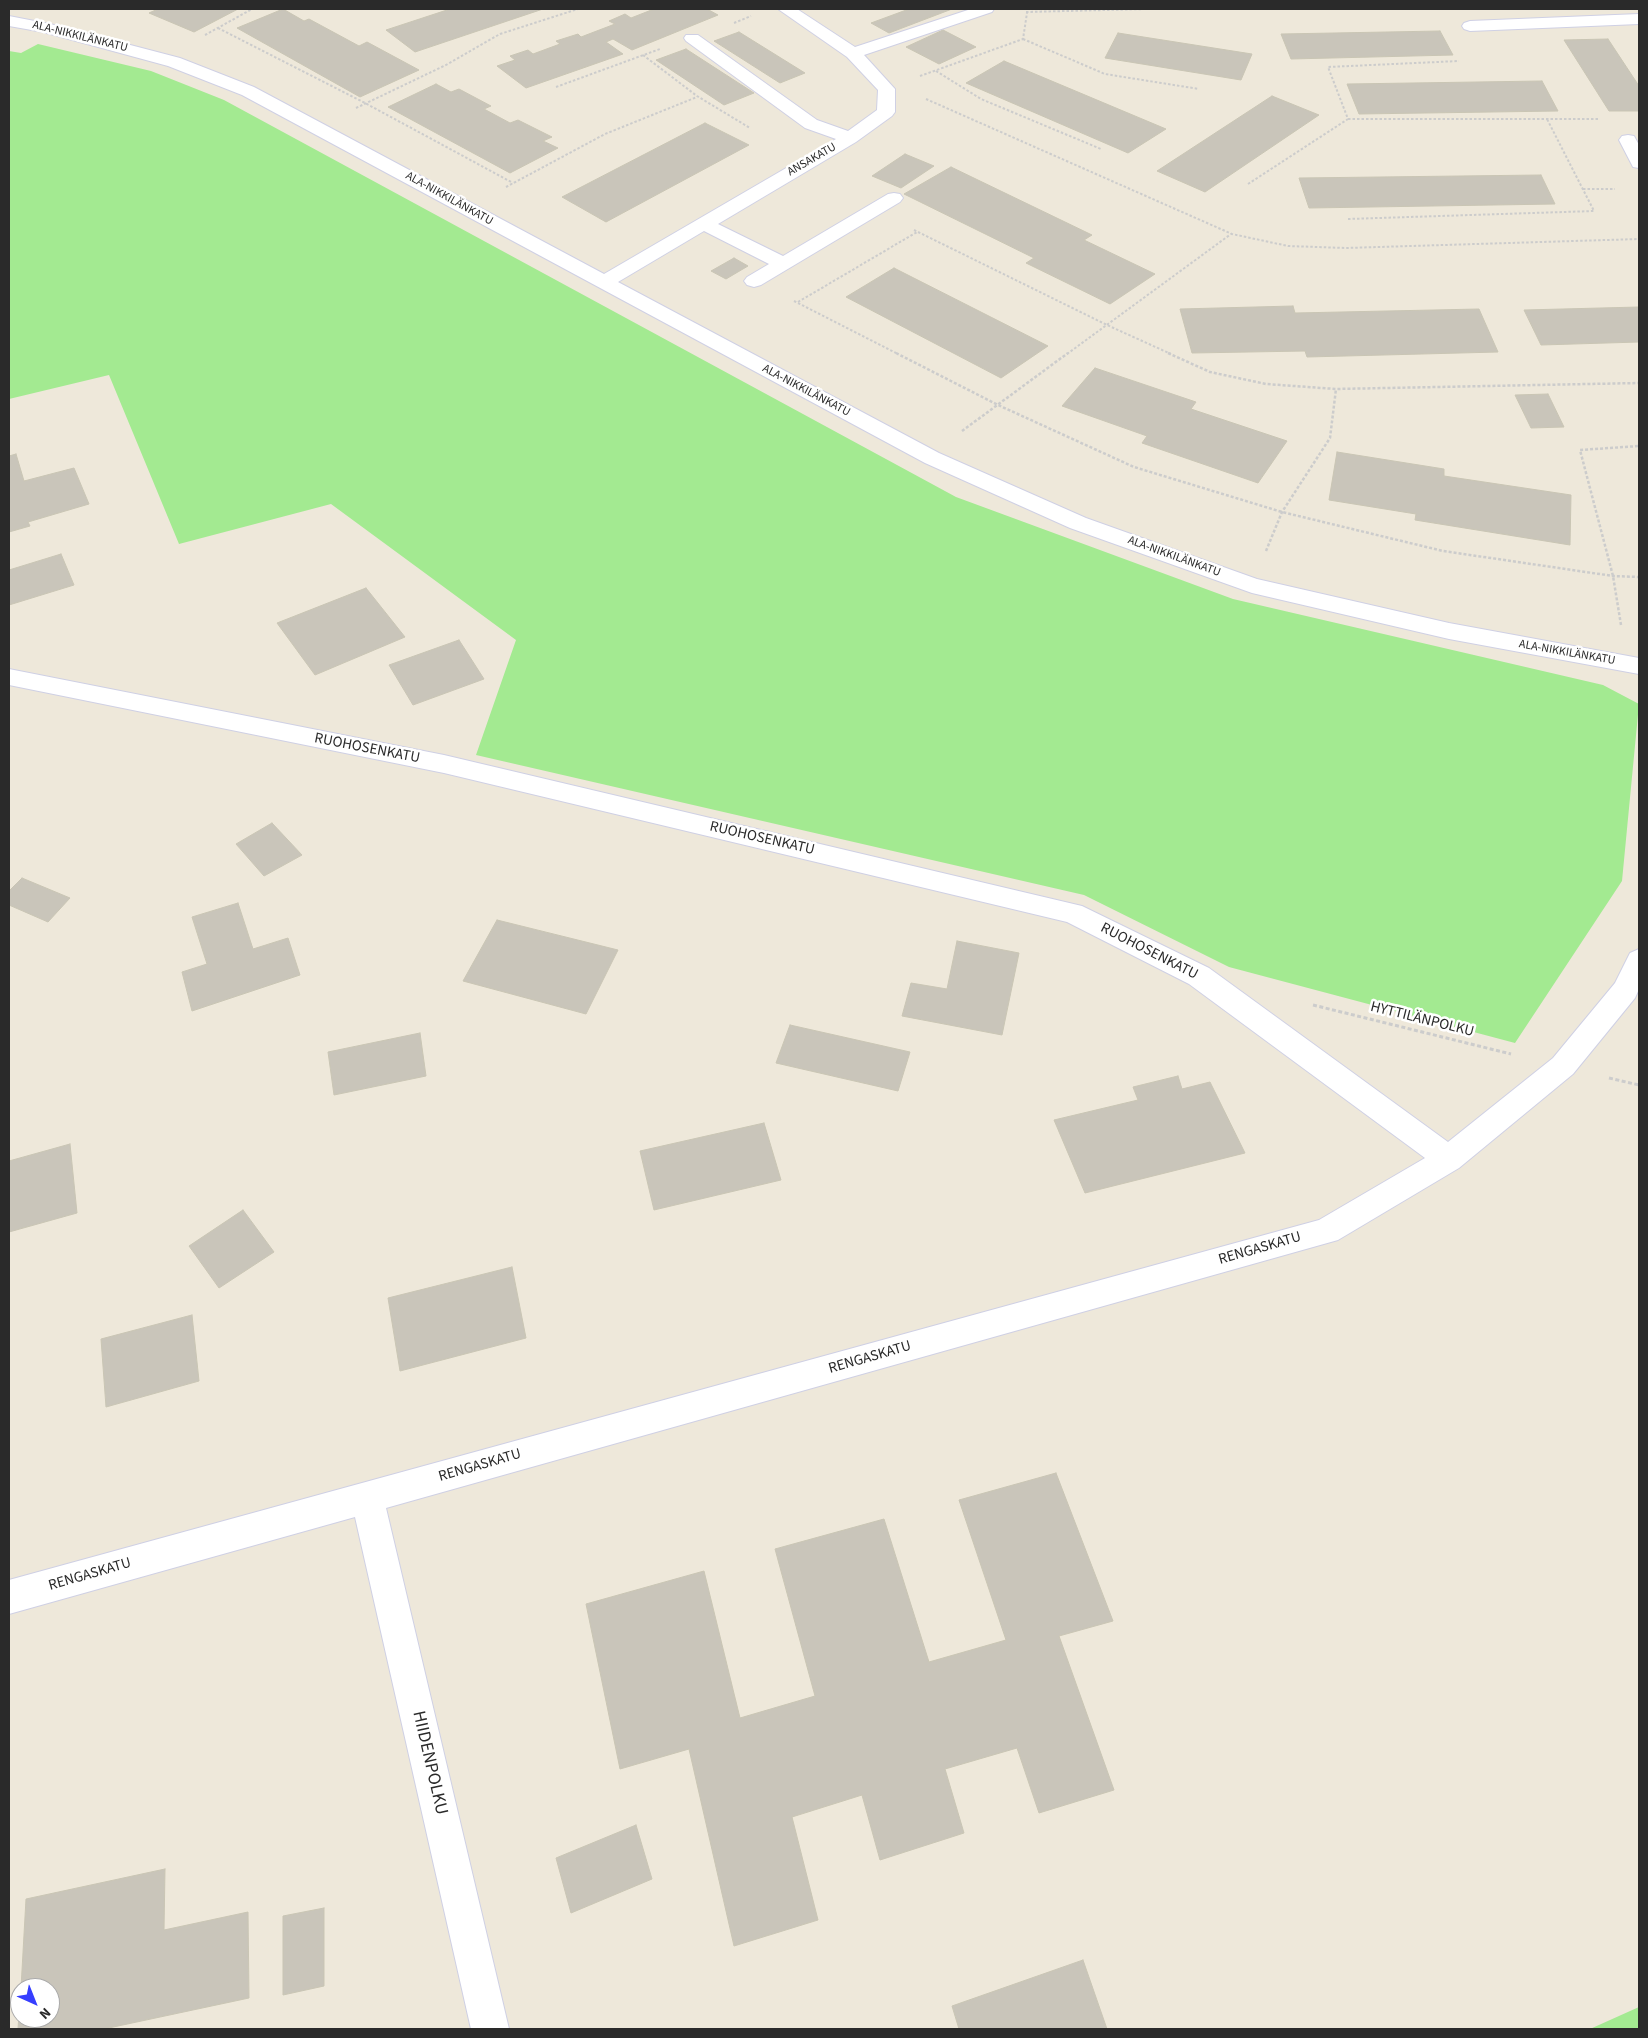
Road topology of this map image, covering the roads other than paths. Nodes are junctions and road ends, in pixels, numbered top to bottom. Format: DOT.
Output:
graph roads {
  1 [pos="787,9"];
  2 [pos="986,9"];
  3 [pos="1639,19"];
  4 [pos="9,21"];
  5 [pos="1470,26"];
  6 [pos="692,38"];
  7 [pos="853,53"];
  8 [pos="850,138"];
  9 [pos="1628,140"];
  10 [pos="1639,163"];
  11 [pos="894,198"];
  12 [pos="704,224"];
  13 [pos="784,264"];
  14 [pos="754,281"];
  15 [pos="603,283"];
  16 [pos="1639,666"];
  17 [pos="9,677"];
  18 [pos="1639,960"];
  19 [pos="1449,1159"];
  20 [pos="367,1498"];
  21 [pos="9,1597"];
  22 [pos="490,2029"];
  1 -- 7 [label="street, ANSAKATU"];
  2 -- 7 [label="street"];
  3 -- 5 [label="street"];
  4 -- 15 [label="street, ALA-NIKKILÄNKATU"];
  6 -- 8 [label="street"];
  7 -- 8 [label="street, ANSAKATU"];
  8 -- 12 [label="street, ANSAKATU"];
  9 -- 10 [label="street"];
  11 -- 13 [label="street"];
  12 -- 13 [label="street"];
  12 -- 15 [label="street, ANSAKATU"];
  13 -- 14 [label="street"];
  15 -- 16 [label="street, ALA-NIKKILÄNKATU"];
  17 -- 19 [label="street, RUOHOSENKATU"];
  18 -- 19 [label="street, RENGASKATU"];
  19 -- 20 [label="street, RENGASKATU"];
  20 -- 21 [label="street, RENGASKATU"];
  20 -- 22 [label="street, HIIDENPOLKU"];
}
